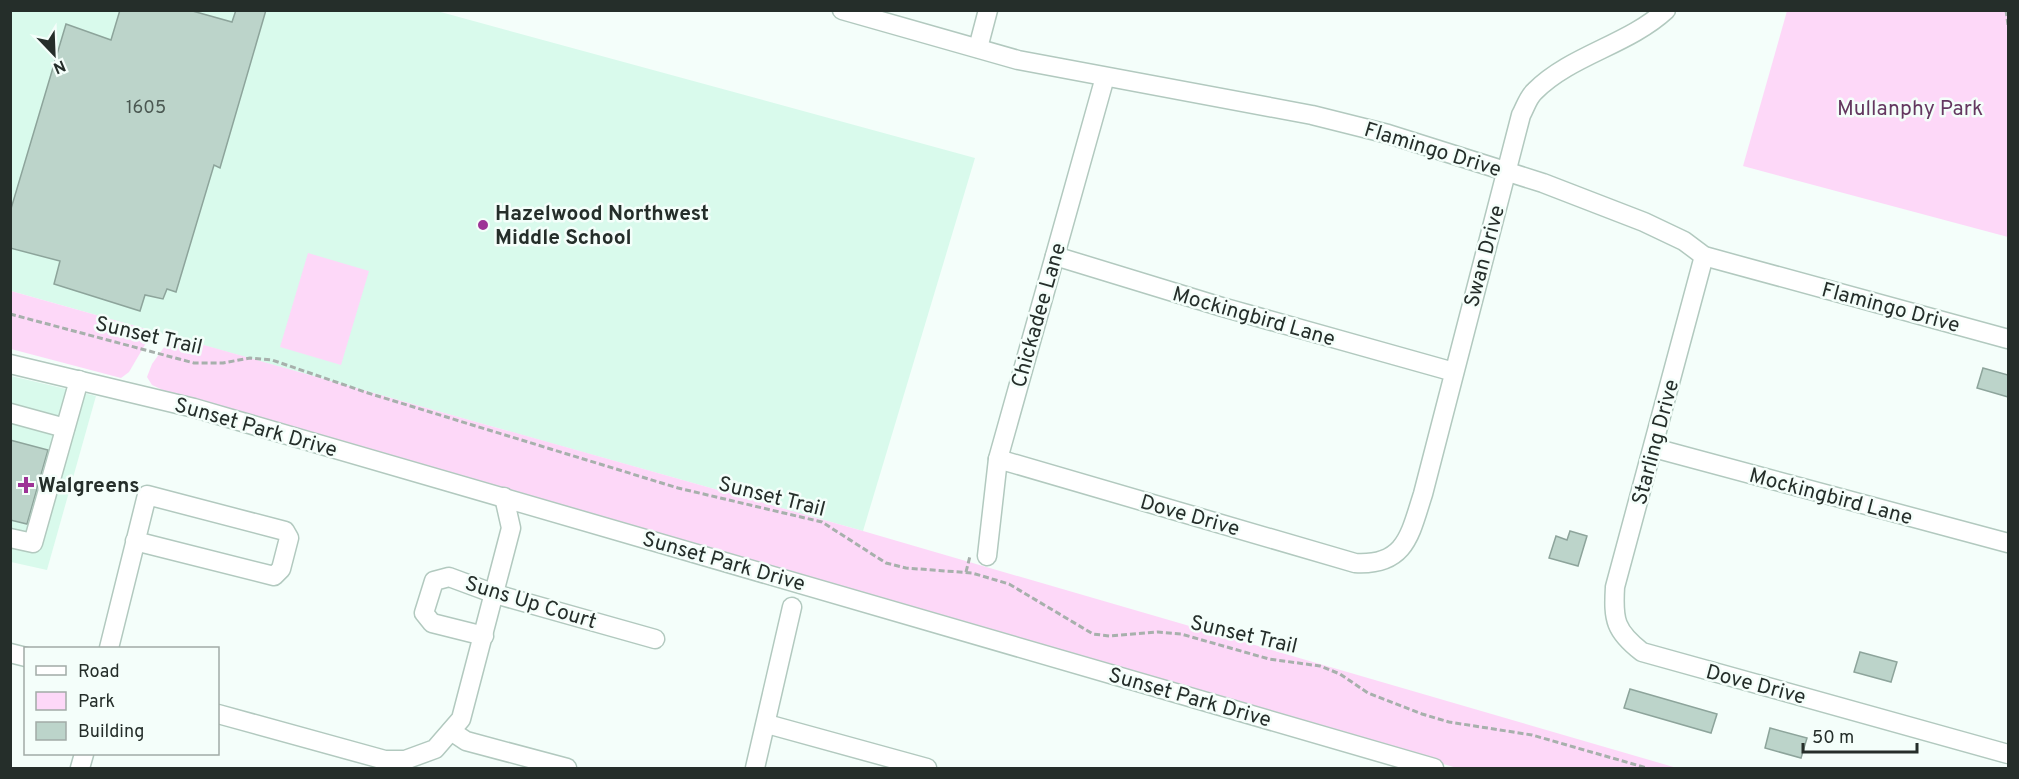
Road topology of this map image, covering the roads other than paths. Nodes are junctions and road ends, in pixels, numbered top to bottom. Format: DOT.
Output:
graph roads {
  1 [pos="842,10"];
  2 [pos="988,10"];
  3 [pos="1666,10"];
  4 [pos="978,48"];
  5 [pos="1105,77"];
  6 [pos="1506,171"];
  7 [pos="1055,256"];
  8 [pos="1704,256"];
  9 [pos="2008,339"];
  10 [pos="10,364"];
  11 [pos="1454,372"];
  12 [pos="79,380"];
  13 [pos="10,413"];
  14 [pos="65,428"];
  15 [pos="1654,448"];
  16 [pos="998,459"];
  17 [pos="504,497"];
  18 [pos="10,538"];
  19 [pos="135,541"];
  20 [pos="2008,543"];
  21 [pos="987,556"];
  22 [pos="1383,561"];
  23 [pos="495,594"];
  24 [pos="792,607"];
  25 [pos="1617,628"];
  26 [pos="484,636"];
  27 [pos="655,639"];
  28 [pos="109,647"];
  29 [pos="219,714"];
  30 [pos="767,724"];
  31 [pos="451,731"];
  32 [pos="2008,754"];
  33 [pos="385,764"];
  34 [pos="567,768"];
  35 [pos="755,768"];
  36 [pos="927,768"];
  37 [pos="1434,768"];
  1 -- 4 [label="street, Flamingo Drive"];
  2 -- 4 [label="street"];
  3 -- 6 [label="street, Swan Drive"];
  4 -- 5 [label="street, Flamingo Drive"];
  5 -- 6 [label="street, Flamingo Drive"];
  5 -- 7 [label="street, Chickadee Lane"];
  6 -- 8 [label="street, Flamingo Drive"];
  6 -- 11 [label="street, Swan Drive"];
  7 -- 11 [label="street, Mockingbird Lane"];
  7 -- 16 [label="street, Chickadee Lane"];
  8 -- 9 [label="street, Flamingo Drive"];
  8 -- 15 [label="street, Starling Drive"];
  10 -- 12 [label="street, Sunset Park Drive"];
  11 -- 22 [label="street, Swan Drive"];
  12 -- 14 [label="street"];
  12 -- 17 [label="street, Sunset Park Drive"];
  13 -- 14 [label="street"];
  14 -- 18 [label="street"];
  15 -- 20 [label="street, Mockingbird Lane"];
  15 -- 25 [label="street, Starling Drive"];
  16 -- 21 [label="street, Chickadee Lane"];
  16 -- 22 [label="street, Dove Drive"];
  17 -- 23 [label="street"];
  17 -- 37 [label="street, Sunset Park Drive"];
  19 -- 19 [label="street"];
  19 -- 28 [label="street"];
  23 -- 26 [label="street"];
  23 -- 26 [label="street, Suns Up Court"];
  23 -- 27 [label="street, Suns Up Court"];
  24 -- 30 [label="street"];
  25 -- 32 [label="street, Dove Drive"];
  26 -- 31 [label="street"];
  29 -- 33 [label="street"];
  30 -- 35 [label="street"];
  30 -- 36 [label="street"];
  31 -- 33 [label="street"];
  31 -- 34 [label="street"];
}
